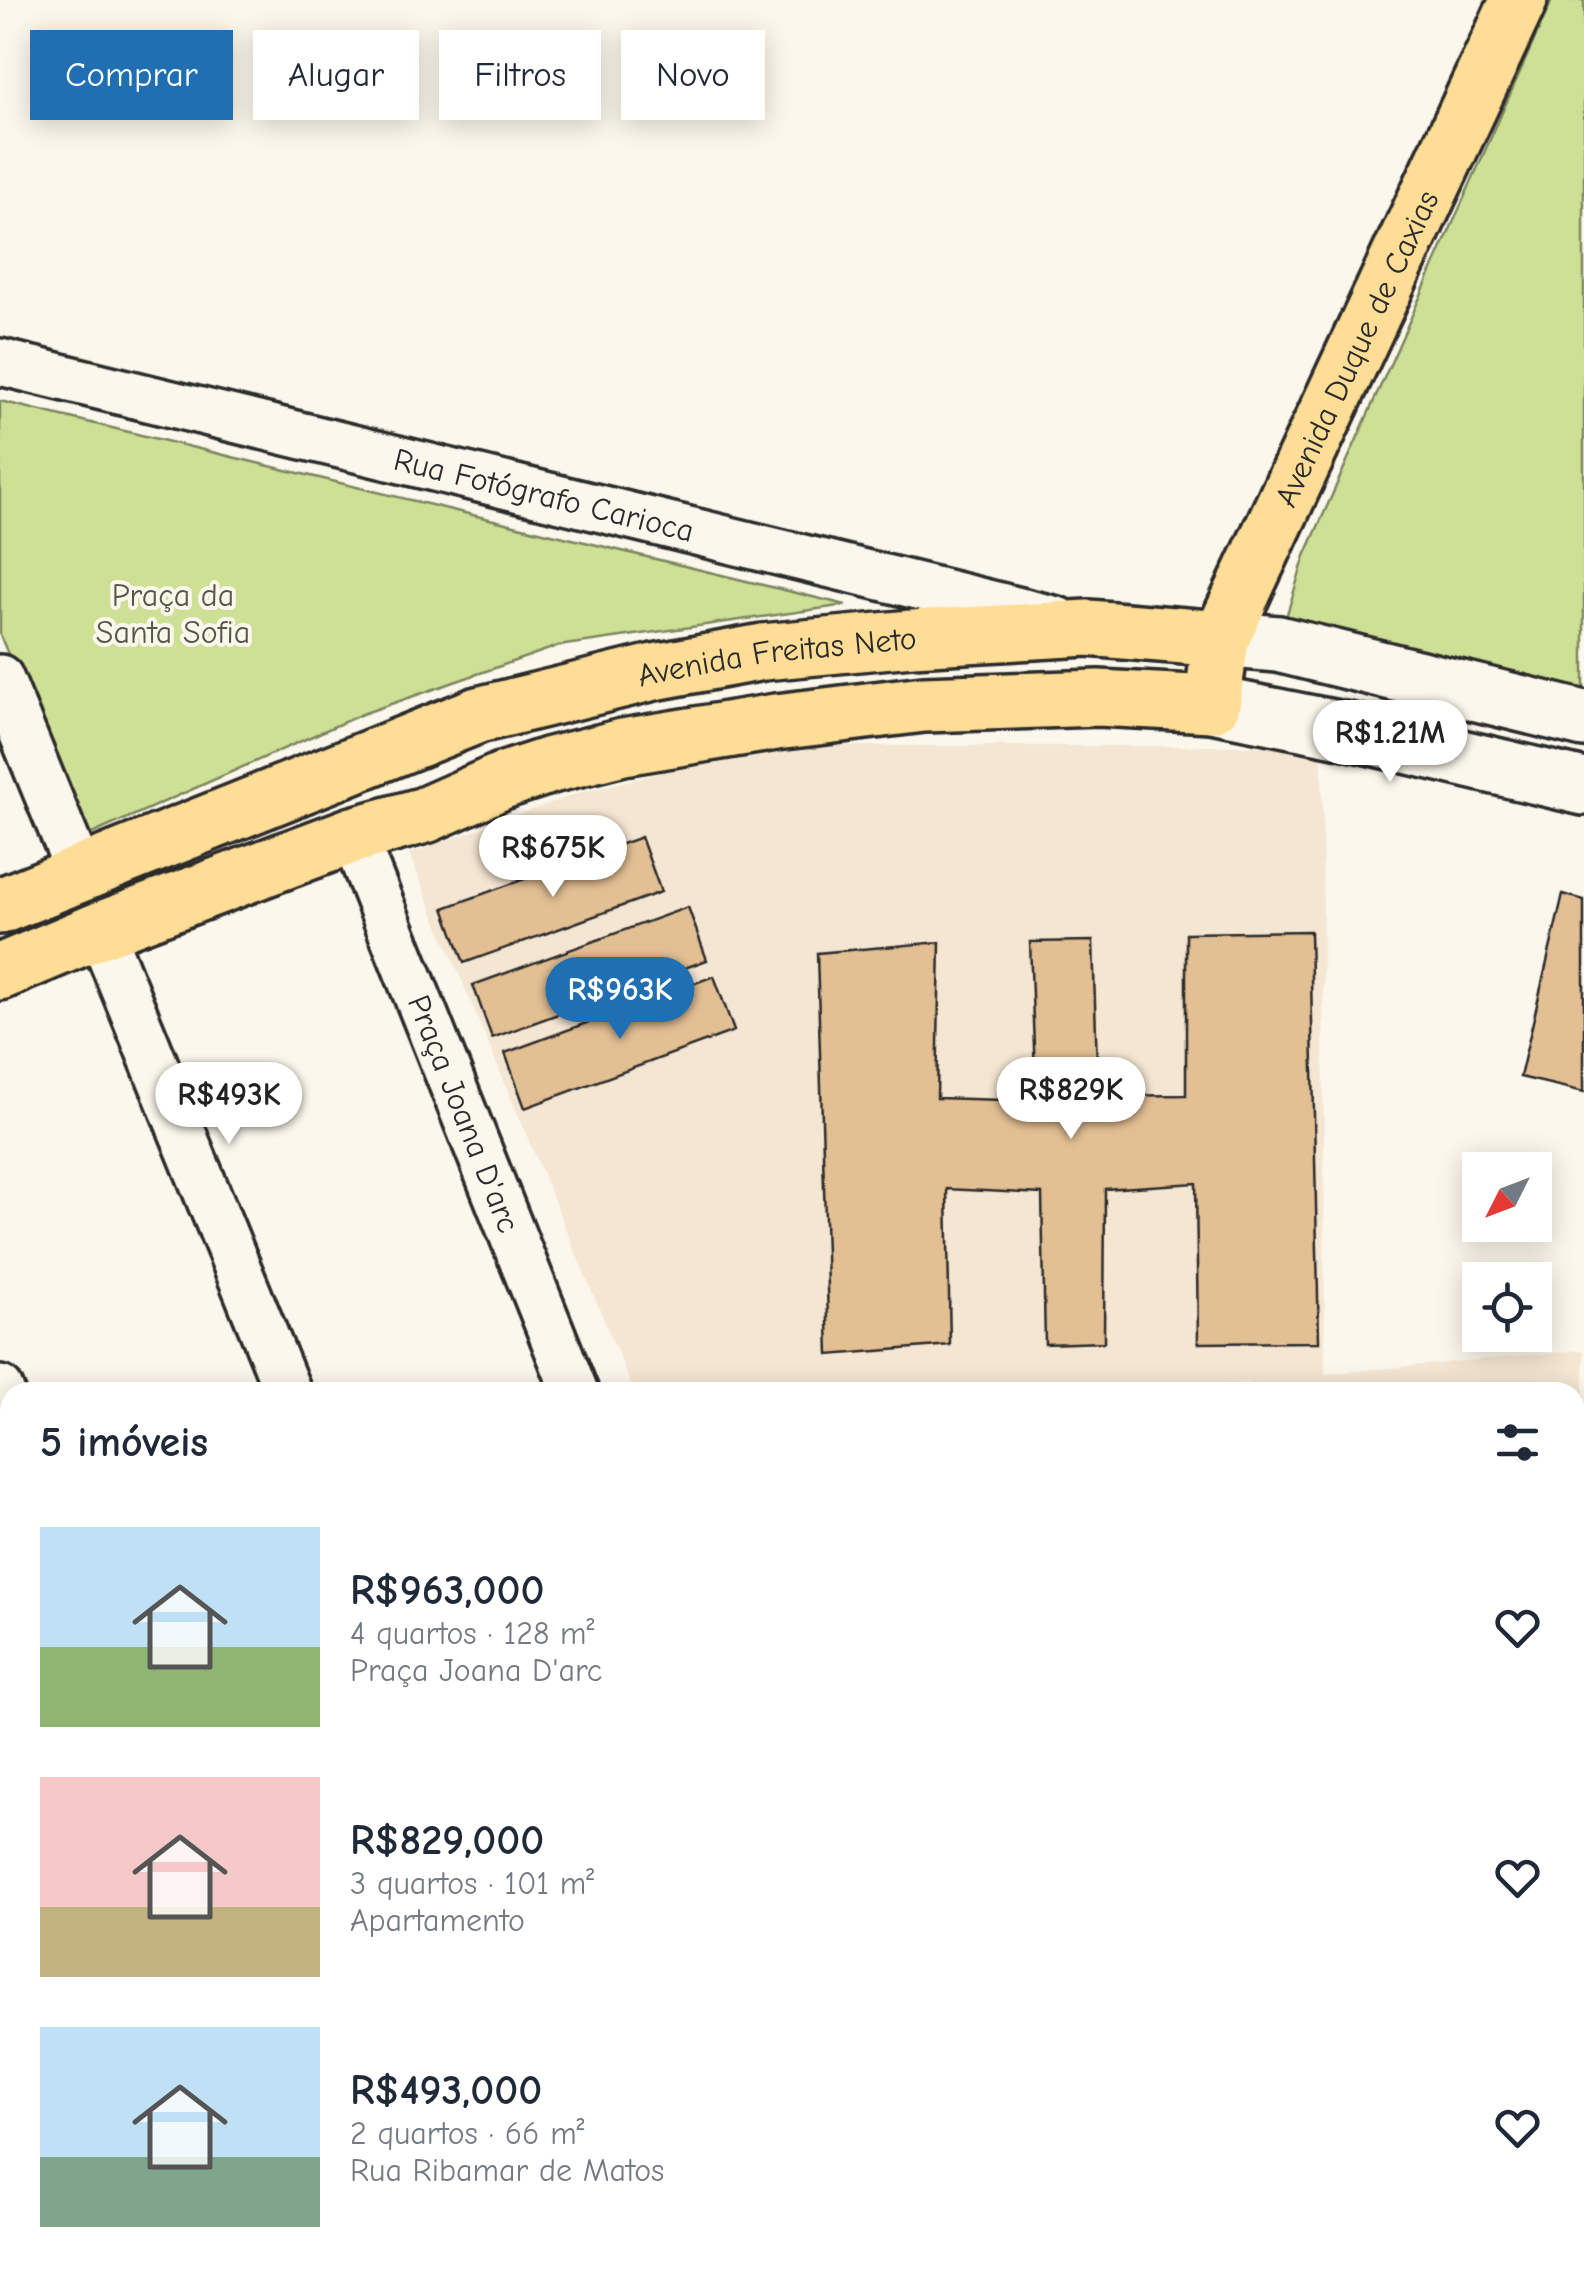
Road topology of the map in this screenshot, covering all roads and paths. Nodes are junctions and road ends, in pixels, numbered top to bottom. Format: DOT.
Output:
graph roads {
  1 [pos="1520,0"];
  2 [pos="0,362"];
  3 [pos="1088,628"];
  4 [pos="1221,639"];
  5 [pos="0,678"];
  6 [pos="1212,704"];
  7 [pos="1584,719"];
  8 [pos="1584,787"];
  9 [pos="353,836"];
  10 [pos="80,874"];
  11 [pos="0,906"];
  12 [pos="100,930"];
  13 [pos="0,972"];
  14 [pos="284,1382"];
  15 [pos="571,1382"];
  1 -- 4 [label="main road, Avenida Duque de Caxias"];
  2 -- 3 [label="street, Rua Fotógrafo Carioca"];
  3 -- 4 [label="main road, Avenida Freitas Neto"];
  3 -- 10 [label="main road, Avenida Freitas Neto"];
  4 -- 6 [label="main road, Avenida Duque de Caxias"];
  4 -- 7 [label="main road, Avenida Freitas Neto"];
  5 -- 10 [label="street"];
  6 -- 8 [label="main road, Avenida Freitas Neto"];
  6 -- 9 [label="main road, Avenida Freitas Neto"];
  9 -- 12 [label="main road, Avenida Freitas Neto"];
  9 -- 15 [label="street, Praça Joana D'arc"];
  10 -- 11 [label="main road, Avenida Freitas Neto"];
  12 -- 13 [label="main road, Avenida Freitas Neto"];
  12 -- 14 [label="street"];
}
